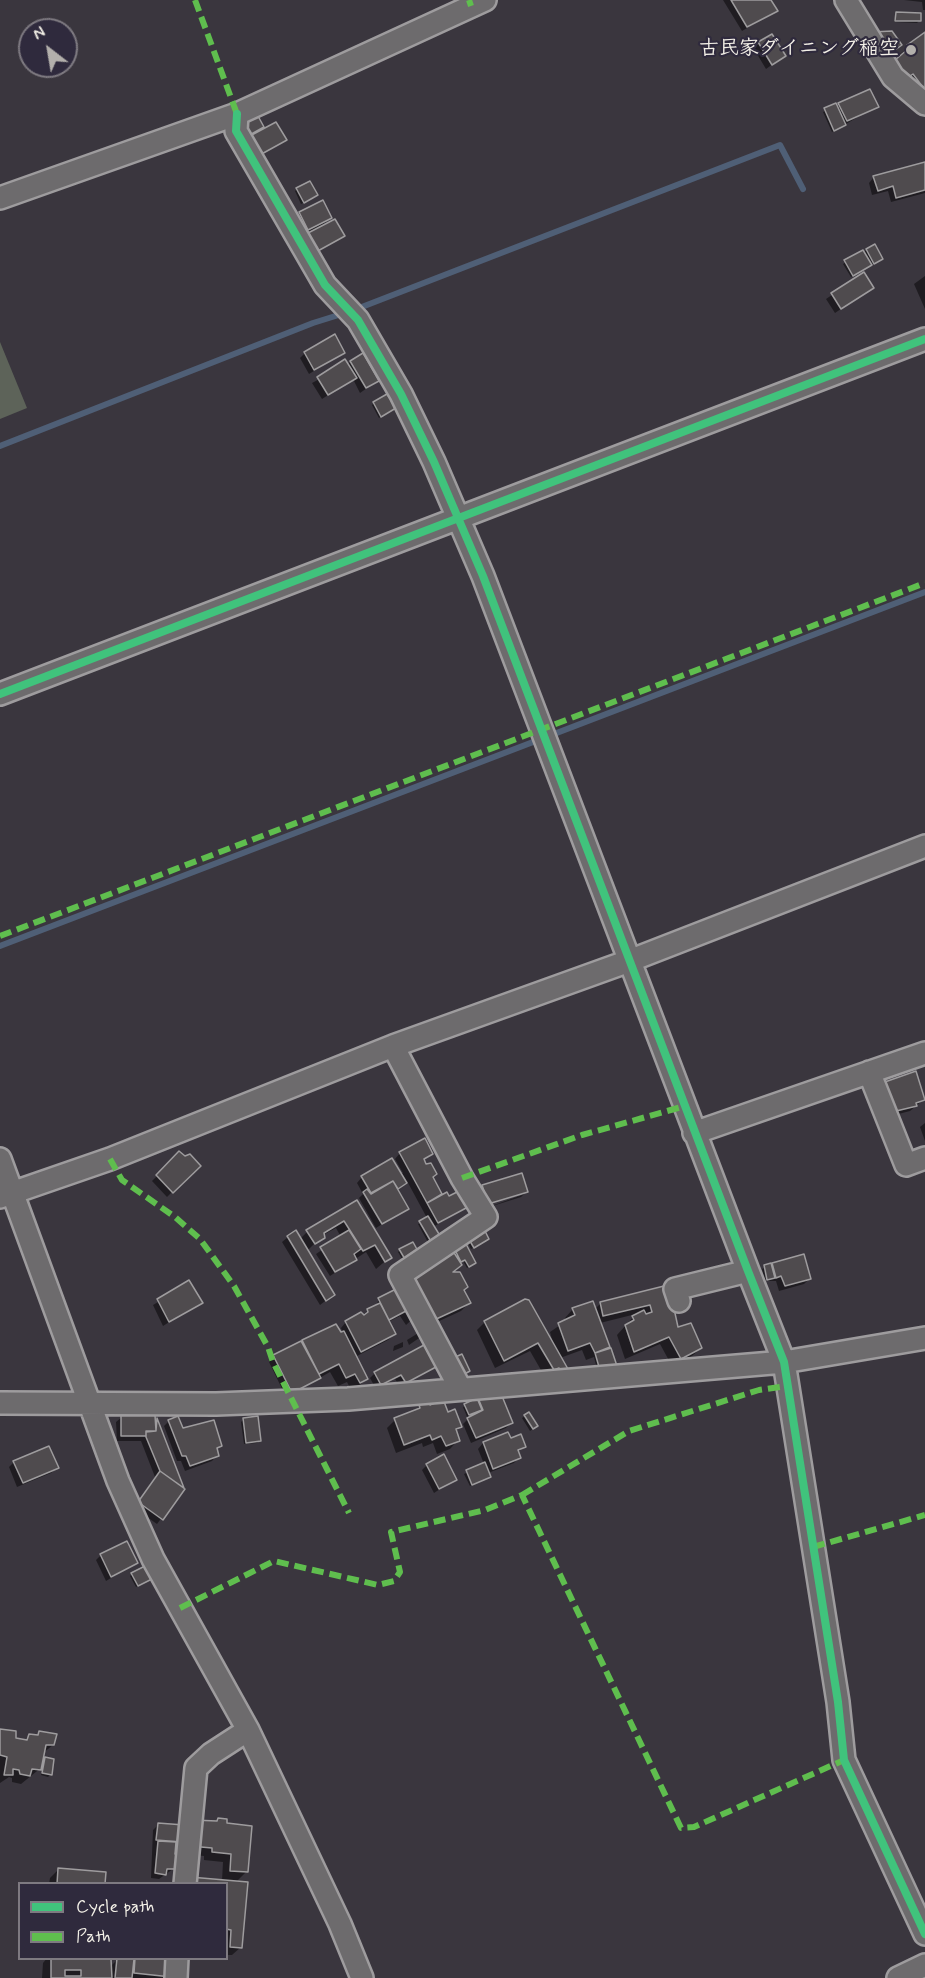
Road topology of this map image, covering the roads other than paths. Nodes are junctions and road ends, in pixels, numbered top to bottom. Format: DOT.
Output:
graph roads {
  1 [pos="485,0"];
  2 [pos="846,0"];
  3 [pos="925,104"];
  4 [pos="237,114"];
  5 [pos="0,198"];
  6 [pos="925,339"];
  7 [pos="459,519"];
  8 [pos="0,694"];
  9 [pos="925,846"];
  10 [pos="629,961"];
  11 [pos="393,1046"];
  12 [pos="925,1053"];
  13 [pos="868,1072"];
  14 [pos="694,1133"];
  15 [pos="925,1158"];
  16 [pos="0,1159"];
  17 [pos="6,1194"];
  18 [pos="748,1271"];
  19 [pos="679,1301"];
  20 [pos="925,1338"];
  21 [pos="784,1362"];
  22 [pos="460,1388"];
  23 [pos="90,1402"];
  24 [pos="0,1403"];
  25 [pos="248,1730"];
  26 [pos="185,1882"];
  27 [pos="925,1934"];
  28 [pos="177,1960"];
  29 [pos="925,1965"];
  30 [pos="176,1978"];
  31 [pos="362,1978"];
  32 [pos="898,1978"];
  1 -- 4 [label="street"];
  2 -- 3 [label="street"];
  4 -- 5 [label="street"];
  4 -- 7 [label="street"];
  6 -- 7 [label="street"];
  7 -- 8 [label="street"];
  7 -- 10 [label="street"];
  9 -- 10 [label="street"];
  10 -- 11 [label="street"];
  10 -- 14 [label="street"];
  11 -- 17 [label="street"];
  11 -- 22 [label="street"];
  12 -- 13 [label="street"];
  13 -- 14 [label="street"];
  13 -- 15 [label="street"];
  14 -- 18 [label="street"];
  16 -- 17 [label="street"];
  17 -- 23 [label="street"];
  18 -- 19 [label="street"];
  18 -- 21 [label="street"];
  20 -- 21 [label="street"];
  21 -- 22 [label="street"];
  21 -- 27 [label="street"];
  22 -- 23 [label="street"];
  23 -- 24 [label="street"];
  23 -- 25 [label="street"];
  25 -- 26 [label="street"];
  25 -- 31 [label="street"];
  28 -- 30 [label="street"];
  29 -- 32 [label="street"];
}
